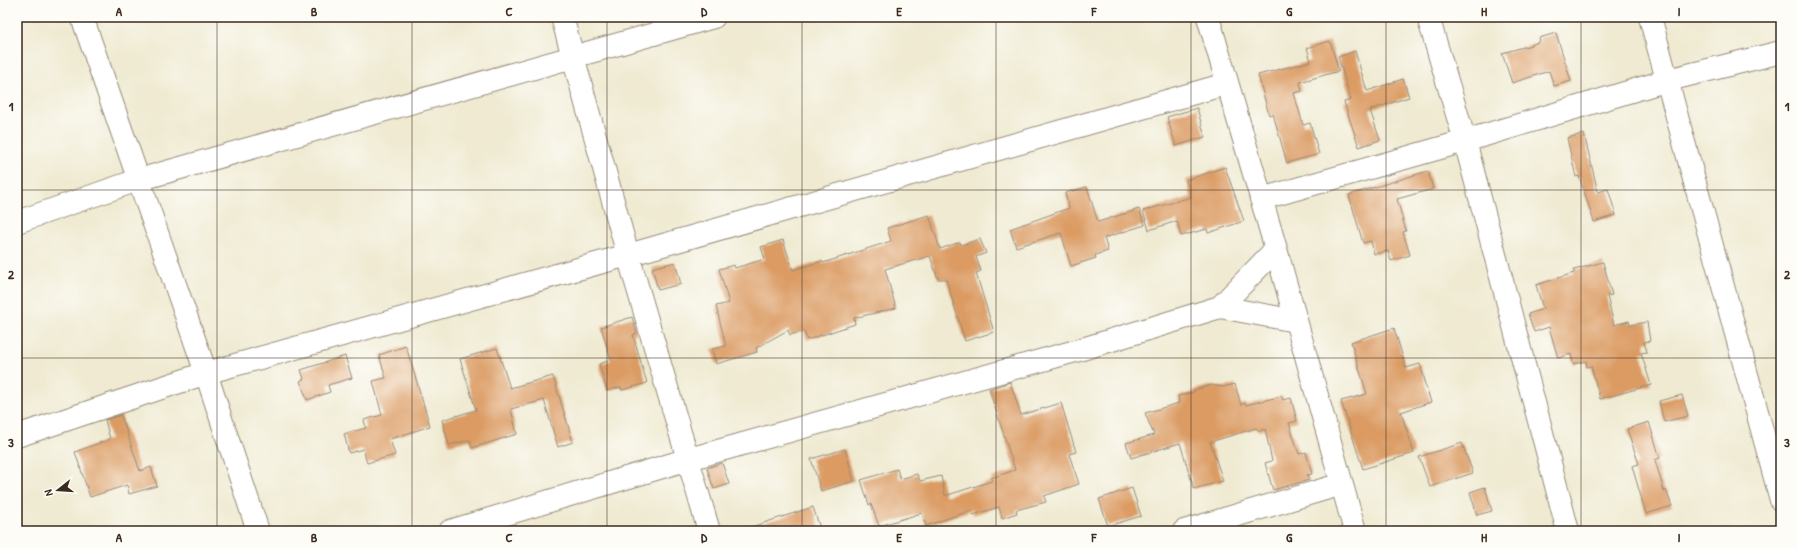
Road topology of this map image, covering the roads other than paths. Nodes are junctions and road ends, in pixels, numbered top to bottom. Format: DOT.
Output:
graph roads {
  1 [pos="82,17"];
  2 [pos="562,17"];
  3 [pos="714,17"];
  4 [pos="1208,17"];
  5 [pos="1428,17"];
  6 [pos="1650,17"];
  7 [pos="1781,52"];
  8 [pos="572,58"];
  9 [pos="1668,80"];
  10 [pos="1226,84"];
  11 [pos="1464,141"];
  12 [pos="138,180"];
  13 [pos="1261,199"];
  14 [pos="17,222"];
  15 [pos="1276,249"];
  16 [pos="628,255"];
  17 [pos="1220,307"];
  18 [pos="1296,321"];
  19 [pos="206,373"];
  20 [pos="17,436"];
  21 [pos="689,459"];
  22 [pos="1342,484"];
  23 [pos="1781,500"];
  24 [pos="258,531"];
  25 [pos="450,531"];
  26 [pos="709,531"];
  27 [pos="1184,531"];
  28 [pos="1355,531"];
  29 [pos="1568,531"];
  1 -- 12 [label="street"];
  2 -- 8 [label="street"];
  3 -- 8 [label="street"];
  4 -- 10 [label="street"];
  5 -- 11 [label="street"];
  6 -- 9 [label="street"];
  7 -- 9 [label="street"];
  8 -- 12 [label="street"];
  8 -- 16 [label="street"];
  9 -- 11 [label="street"];
  9 -- 23 [label="street"];
  10 -- 13 [label="street"];
  10 -- 16 [label="street"];
  11 -- 13 [label="street"];
  11 -- 29 [label="street"];
  12 -- 14 [label="street"];
  12 -- 19 [label="street"];
  13 -- 15 [label="street"];
  15 -- 17 [label="street"];
  15 -- 18 [label="street"];
  16 -- 19 [label="street"];
  16 -- 21 [label="street"];
  17 -- 18 [label="street"];
  17 -- 21 [label="street"];
  18 -- 22 [label="street"];
  19 -- 20 [label="street"];
  19 -- 24 [label="street"];
  21 -- 25 [label="street"];
  21 -- 26 [label="street"];
  22 -- 27 [label="street"];
  22 -- 28 [label="street"];
}
